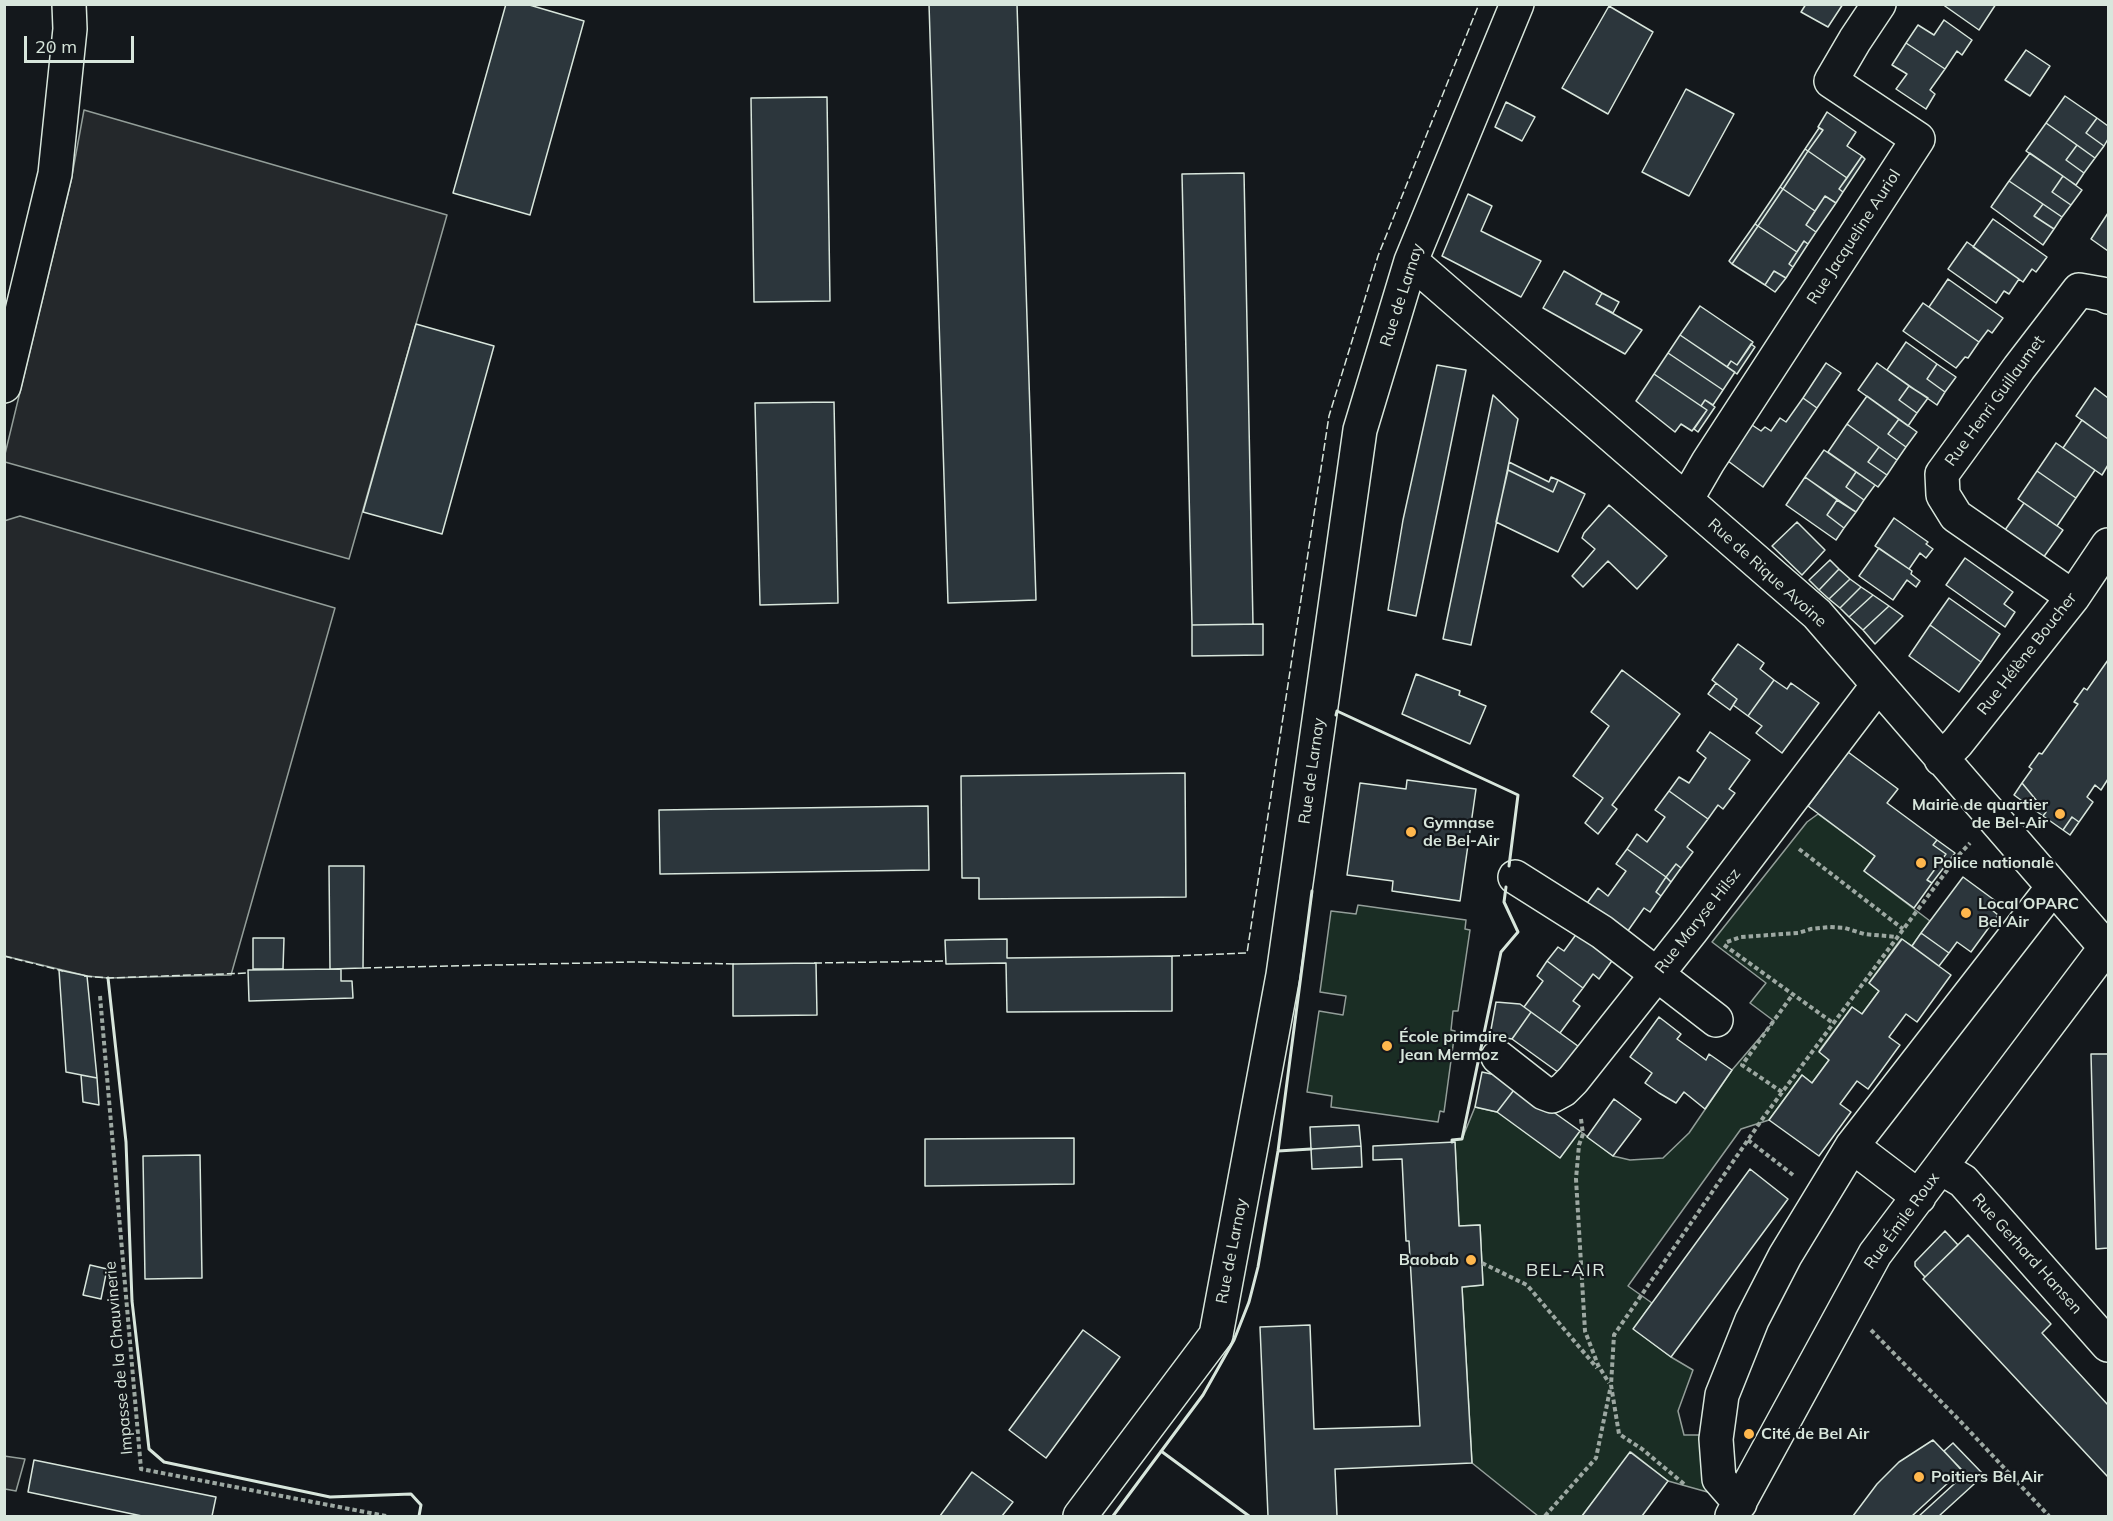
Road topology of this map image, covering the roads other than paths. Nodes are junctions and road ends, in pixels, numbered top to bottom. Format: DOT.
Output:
graph roads {
  1 [pos="69,4"];
  2 [pos="1517,4"];
  3 [pos="1879,4"];
  4 [pos="1411,261"];
  5 [pos="2109,297"];
  6 [pos="4,386"];
  7 [pos="1686,500"];
  8 [pos="2109,545"];
  9 [pos="2073,597"];
  10 [pos="1878,685"];
  11 [pos="1941,759"];
  12 [pos="1515,878"];
  13 [pos="2053,887"];
  14 [pos="2107,949"];
  15 [pos="1657,974"];
  16 [pos="1716,1020"];
  17 [pos="1498,1057"];
  18 [pos="1852,1146"];
  19 [pos="1941,1168"];
  20 [pos="1918,1197"];
  21 [pos="2109,1345"];
  22 [pos="1736,1510"];
  23 [pos="1080,1516"];
  1 -- 6 [label="street"];
  2 -- 4 [label="street, Rue de Larnay"];
  3 -- 7 [label="street, Rue Jacqueline Auriol"];
  4 -- 7 [label="street, Rue de Rique Avoine"];
  4 -- 23 [label="street, Rue de Larnay"];
  5 -- 9 [label="street, Rue Henri Guillaumet"];
  7 -- 10 [label="street, Rue de Rique Avoine"];
  8 -- 9 [label="street, Rue Hélène Boucher"];
  9 -- 11 [label="street, Rue Hélène Boucher"];
  10 -- 11 [label="street, Rue de Rique Avoine"];
  10 -- 15 [label="street, Rue Maryse Hilsz"];
  11 -- 13 [label="street, Rue de Rique Avoine"];
  12 -- 15 [label="street"];
  13 -- 14 [label="street, Rue de Rique Avoine"];
  13 -- 18 [label="street"];
  14 -- 19 [label="street, Rue Émile Roux"];
  15 -- 16 [label="street"];
  15 -- 17 [label="street, Rue Maryse Hilsz"];
  18 -- 20 [label="street"];
  18 -- 22 [label="street"];
  19 -- 20 [label="street, Rue Émile Roux"];
  19 -- 21 [label="street, Rue Gerhard Hansen"];
  20 -- 22 [label="street, Rue Émile Roux"];
}
